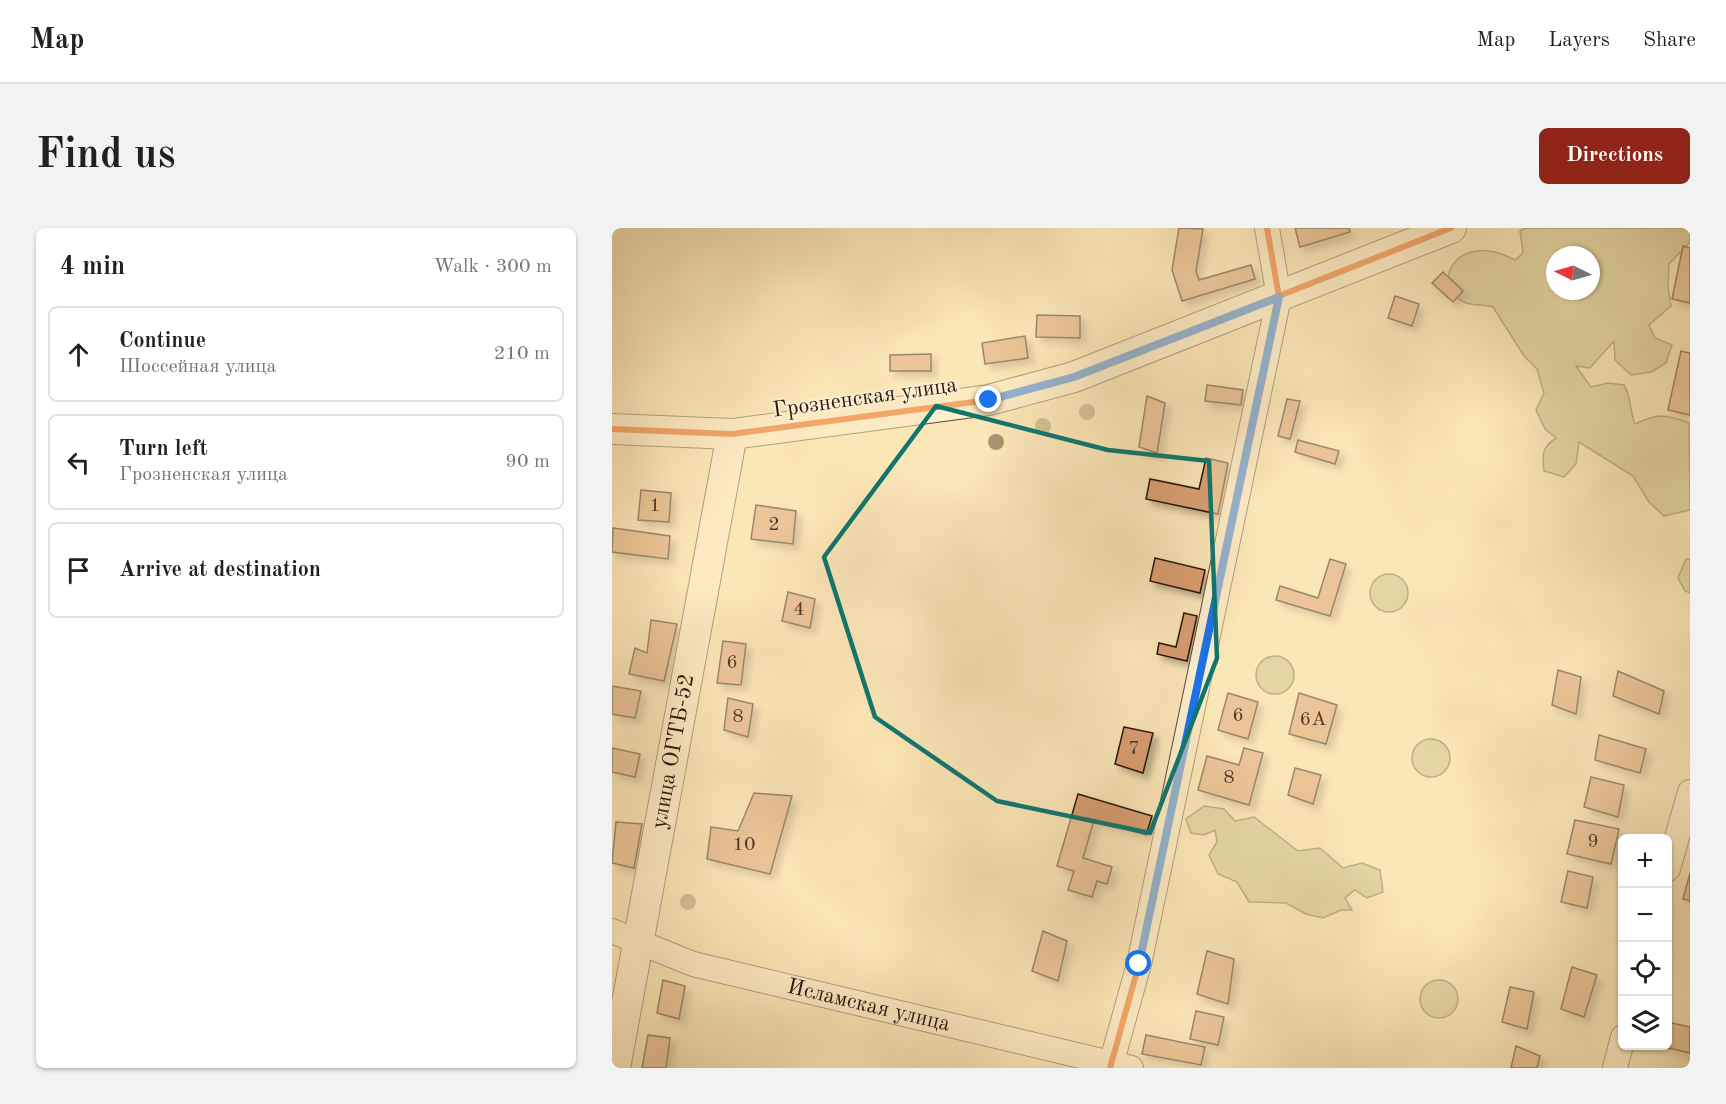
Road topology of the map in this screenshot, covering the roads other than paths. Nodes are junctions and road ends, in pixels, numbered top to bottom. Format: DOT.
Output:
graph roads {
  1 [pos="1267,228"];
  2 [pos="1451,228"];
  3 [pos="1279,297"];
  4 [pos="612,429"];
  5 [pos="732,434"];
  6 [pos="1690,792"];
  7 [pos="1672,855"];
  8 [pos="612,931"];
  9 [pos="639,944"];
  10 [pos="1620,1050"];
  11 [pos="1117,1066"];
  12 [pos="615,1068"];
  13 [pos="1615,1068"];
  1 -- 3 [label="street"];
  2 -- 3 [label="street, Грозненская улица"];
  3 -- 5 [label="street, Грозненская улица"];
  3 -- 11 [label="street"];
  4 -- 5 [label="street, Грозненская улица"];
  5 -- 9 [label="street, улица ОГТБ-52"];
  6 -- 7 [label="street"];
  8 -- 9 [label="street, Исламская улица"];
  9 -- 11 [label="street, Исламская улица"];
  9 -- 12 [label="street, улица ОГТБ-52"];
  10 -- 13 [label="street"];
}
